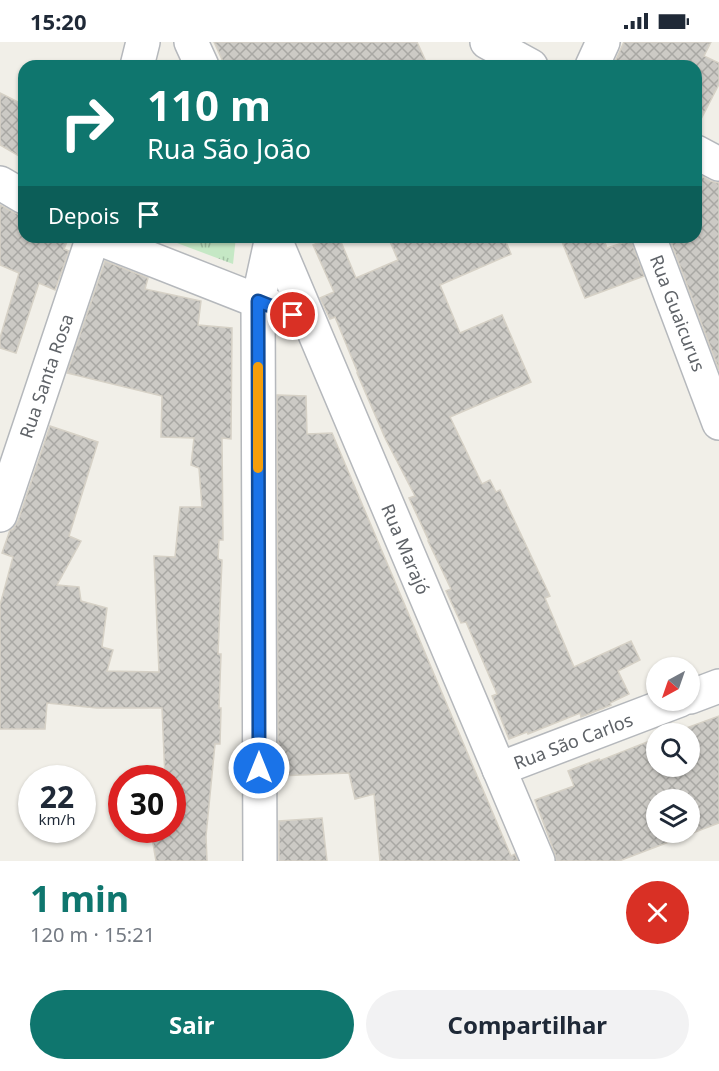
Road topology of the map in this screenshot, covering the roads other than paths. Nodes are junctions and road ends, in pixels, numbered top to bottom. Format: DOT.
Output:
graph roads {
  1 [pos="143,42"];
  2 [pos="192,42"];
  3 [pos="487,42"];
  4 [pos="603,42"];
  5 [pos="138,60"];
  6 [pos="200,60"];
  7 [pos="520,60"];
  8 [pos="595,60"];
  9 [pos="702,155"];
  10 [pos="719,164"];
  11 [pos="0,183"];
  12 [pos="18,194"];
  13 [pos="92,243"];
  14 [pos="109,243"];
  15 [pos="272,243"];
  16 [pos="276,243"];
  17 [pos="651,243"];
  18 [pos="258,301"];
  19 [pos="310,321"];
  20 [pos="719,423"];
  21 [pos="0,515"];
  22 [pos="719,686"];
  23 [pos="700,693"];
  24 [pos="651,711"];
  25 [pos="500,769"];
  26 [pos="260,861"];
  27 [pos="538,861"];
  1 -- 5 [label="street"];
  2 -- 6 [label="street"];
  3 -- 7 [label="street"];
  4 -- 8 [label="street"];
  9 -- 10 [label="street"];
  11 -- 12 [label="street"];
  13 -- 21 [label="street, Rua Santa Rosa"];
  14 -- 18 [label="street"];
  15 -- 18 [label="street"];
  16 -- 19 [label="street, Rua Marajó"];
  17 -- 20 [label="street, Rua Guaicurus"];
  18 -- 19 [label="street"];
  18 -- 26 [label="street"];
  19 -- 25 [label="street, Rua Marajó"];
  22 -- 23 [label="street"];
  24 -- 25 [label="street, Rua São Carlos"];
  25 -- 27 [label="street, Rua Marajó"];
}
